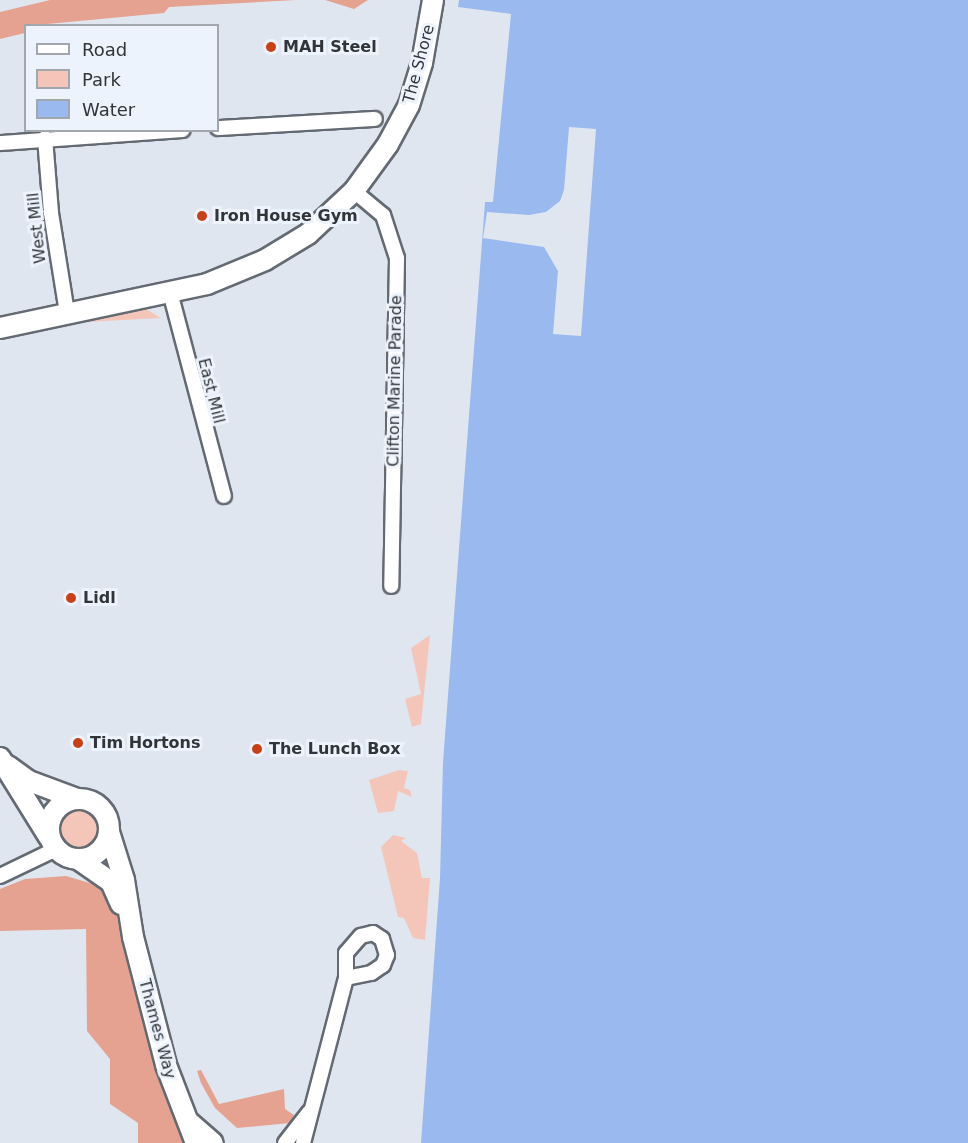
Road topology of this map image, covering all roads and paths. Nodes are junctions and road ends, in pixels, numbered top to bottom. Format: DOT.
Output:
graph roads {
  1 [pos="434,0"];
  2 [pos="375,119"];
  3 [pos="219,128"];
  4 [pos="148,132"];
  5 [pos="45,138"];
  6 [pos="0,143"];
  7 [pos="354,191"];
  8 [pos="170,292"];
  9 [pos="68,313"];
  10 [pos="0,328"];
  11 [pos="224,496"];
  12 [pos="391,586"];
  13 [pos="2,760"];
  14 [pos="77,799"];
  15 [pos="109,832"];
  16 [pos="53,843"];
  17 [pos="78,859"];
  18 [pos="0,876"];
  19 [pos="134,937"];
  20 [pos="346,978"];
  21 [pos="313,1105"];
  22 [pos="186,1119"];
  23 [pos="196,1143"];
  24 [pos="213,1143"];
  25 [pos="285,1143"];
  26 [pos="303,1143"];
  1 -- 7 [label="street, The Shore"];
  2 -- 3 [label="street"];
  4 -- 5 [label="street"];
  5 -- 6 [label="street"];
  5 -- 9 [label="street, West Mill"];
  7 -- 8 [label="street"];
  7 -- 12 [label="street, Clifton Marine Parade"];
  8 -- 9 [label="street"];
  8 -- 11 [label="street, East Mill"];
  9 -- 10 [label="street"];
  13 -- 14 [label="street"];
  13 -- 16 [label="street"];
  14 -- 15 [label="street"];
  14 -- 16 [label="street"];
  15 -- 17 [label="street"];
  15 -- 19 [label="street, Thames Way"];
  16 -- 17 [label="street"];
  16 -- 18 [label="street"];
  17 -- 19 [label="street, Thames Way"];
  19 -- 22 [label="street, Thames Way"];
  20 -- 21 [label="street"];
  21 -- 25 [label="street"];
  21 -- 26 [label="street"];
  22 -- 23 [label="street, Thames Way"];
  22 -- 24 [label="street, Thames Way"];
}
